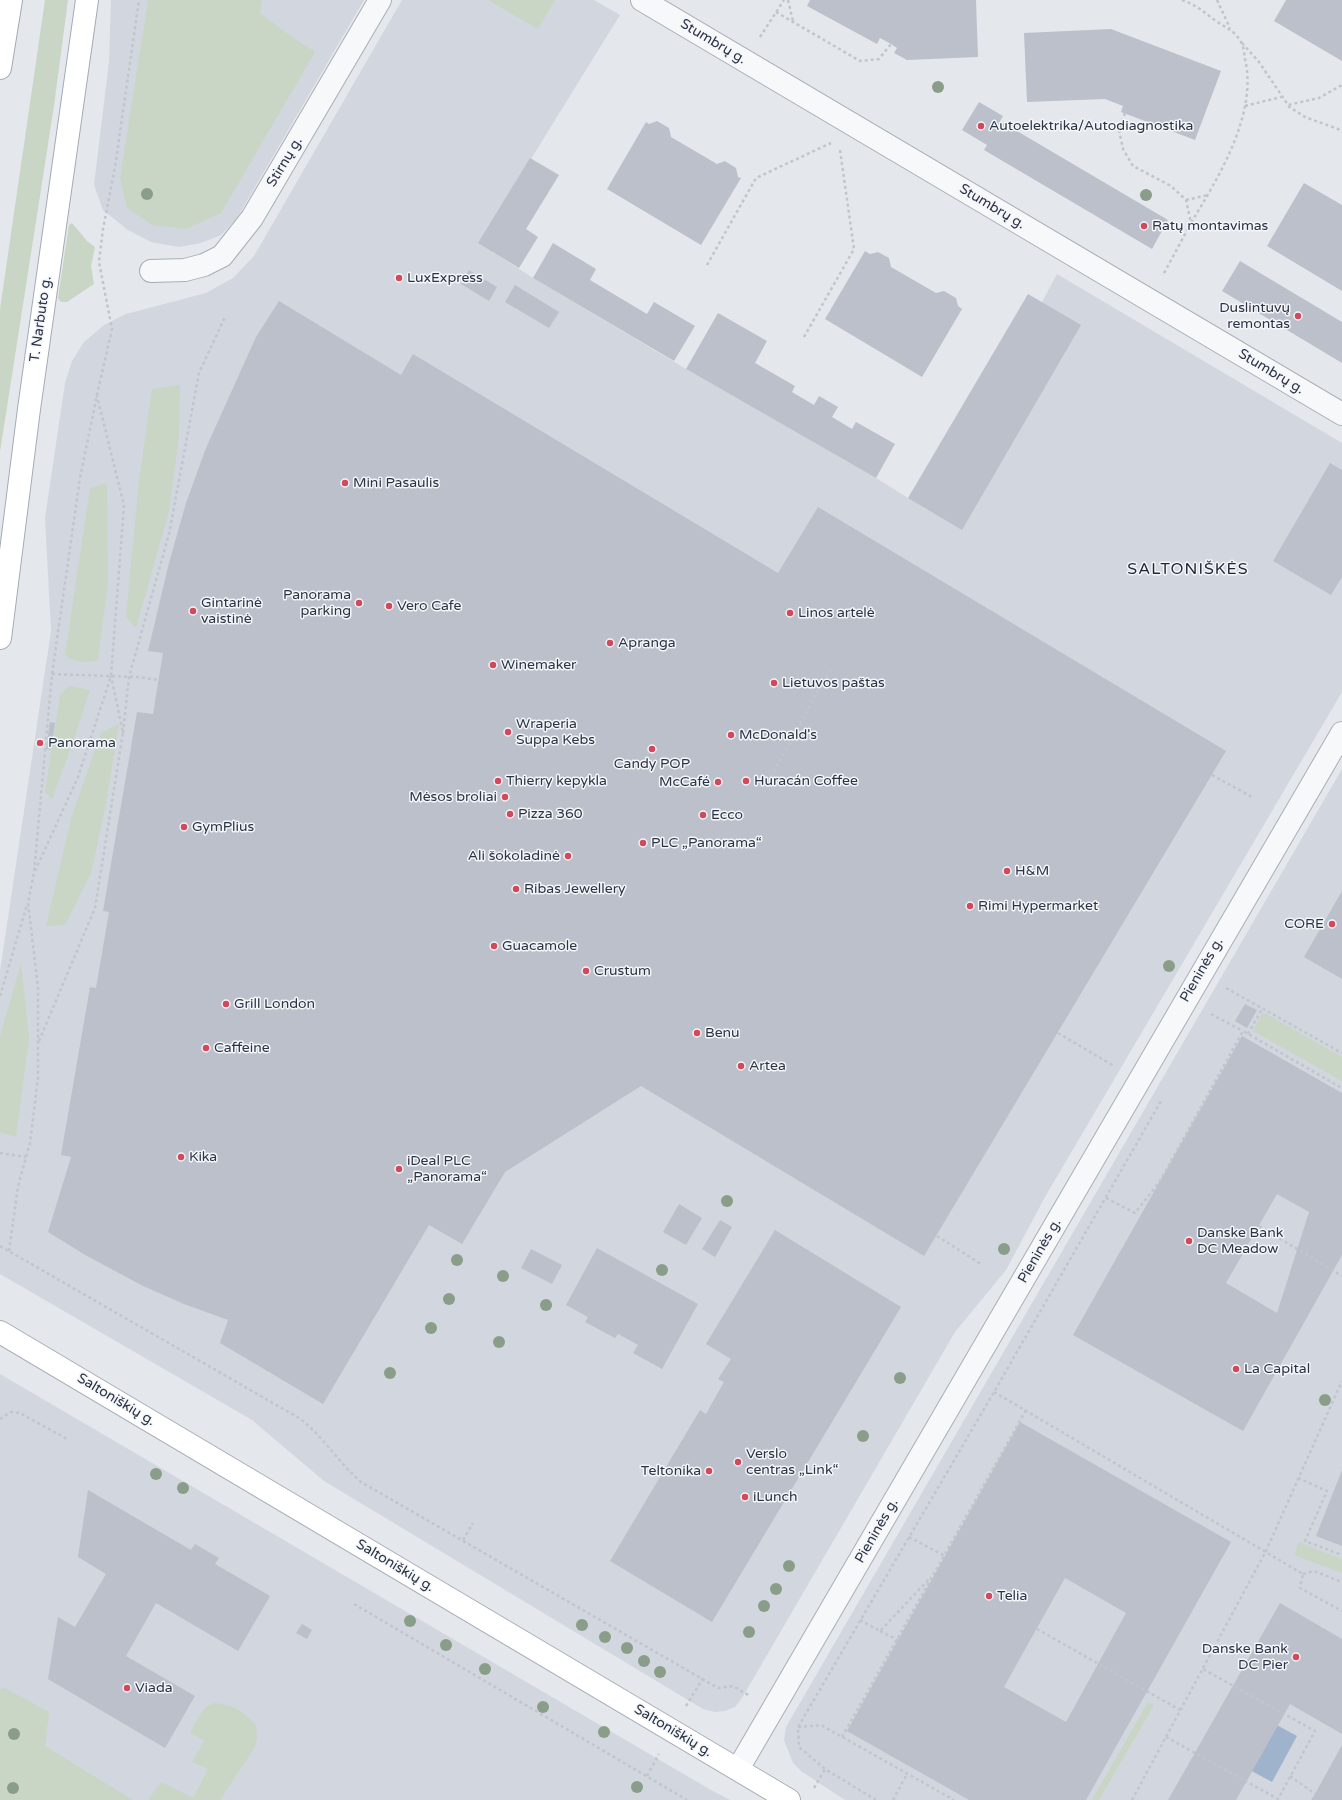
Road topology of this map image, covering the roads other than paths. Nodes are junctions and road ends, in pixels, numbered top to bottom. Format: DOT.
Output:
graph roads {
  1 [pos="12,0"];
  2 [pos="87,0"];
  3 [pos="380,0"];
  4 [pos="642,0"];
  5 [pos="0,68"];
  6 [pos="151,271"];
  7 [pos="1342,414"];
  8 [pos="0,638"];
  9 [pos="1342,733"];
  10 [pos="0,1332"];
  11 [pos="24,1346"];
  12 [pos="0,1351"];
  13 [pos="738,1769"];
  14 [pos="789,1800"];
  1 -- 5 [label="street"];
  2 -- 8 [label="street, T. Narbuto g."];
  3 -- 6 [label="street, Stirnų g."];
  4 -- 7 [label="street, Stumbrų g."];
  9 -- 13 [label="street, Pieninės g."];
  10 -- 11 [label="street, Saltoniškių g."];
  11 -- 12 [label="street"];
  11 -- 13 [label="street, Saltoniškių g."];
  13 -- 14 [label="street, Saltoniškių g."];
}
